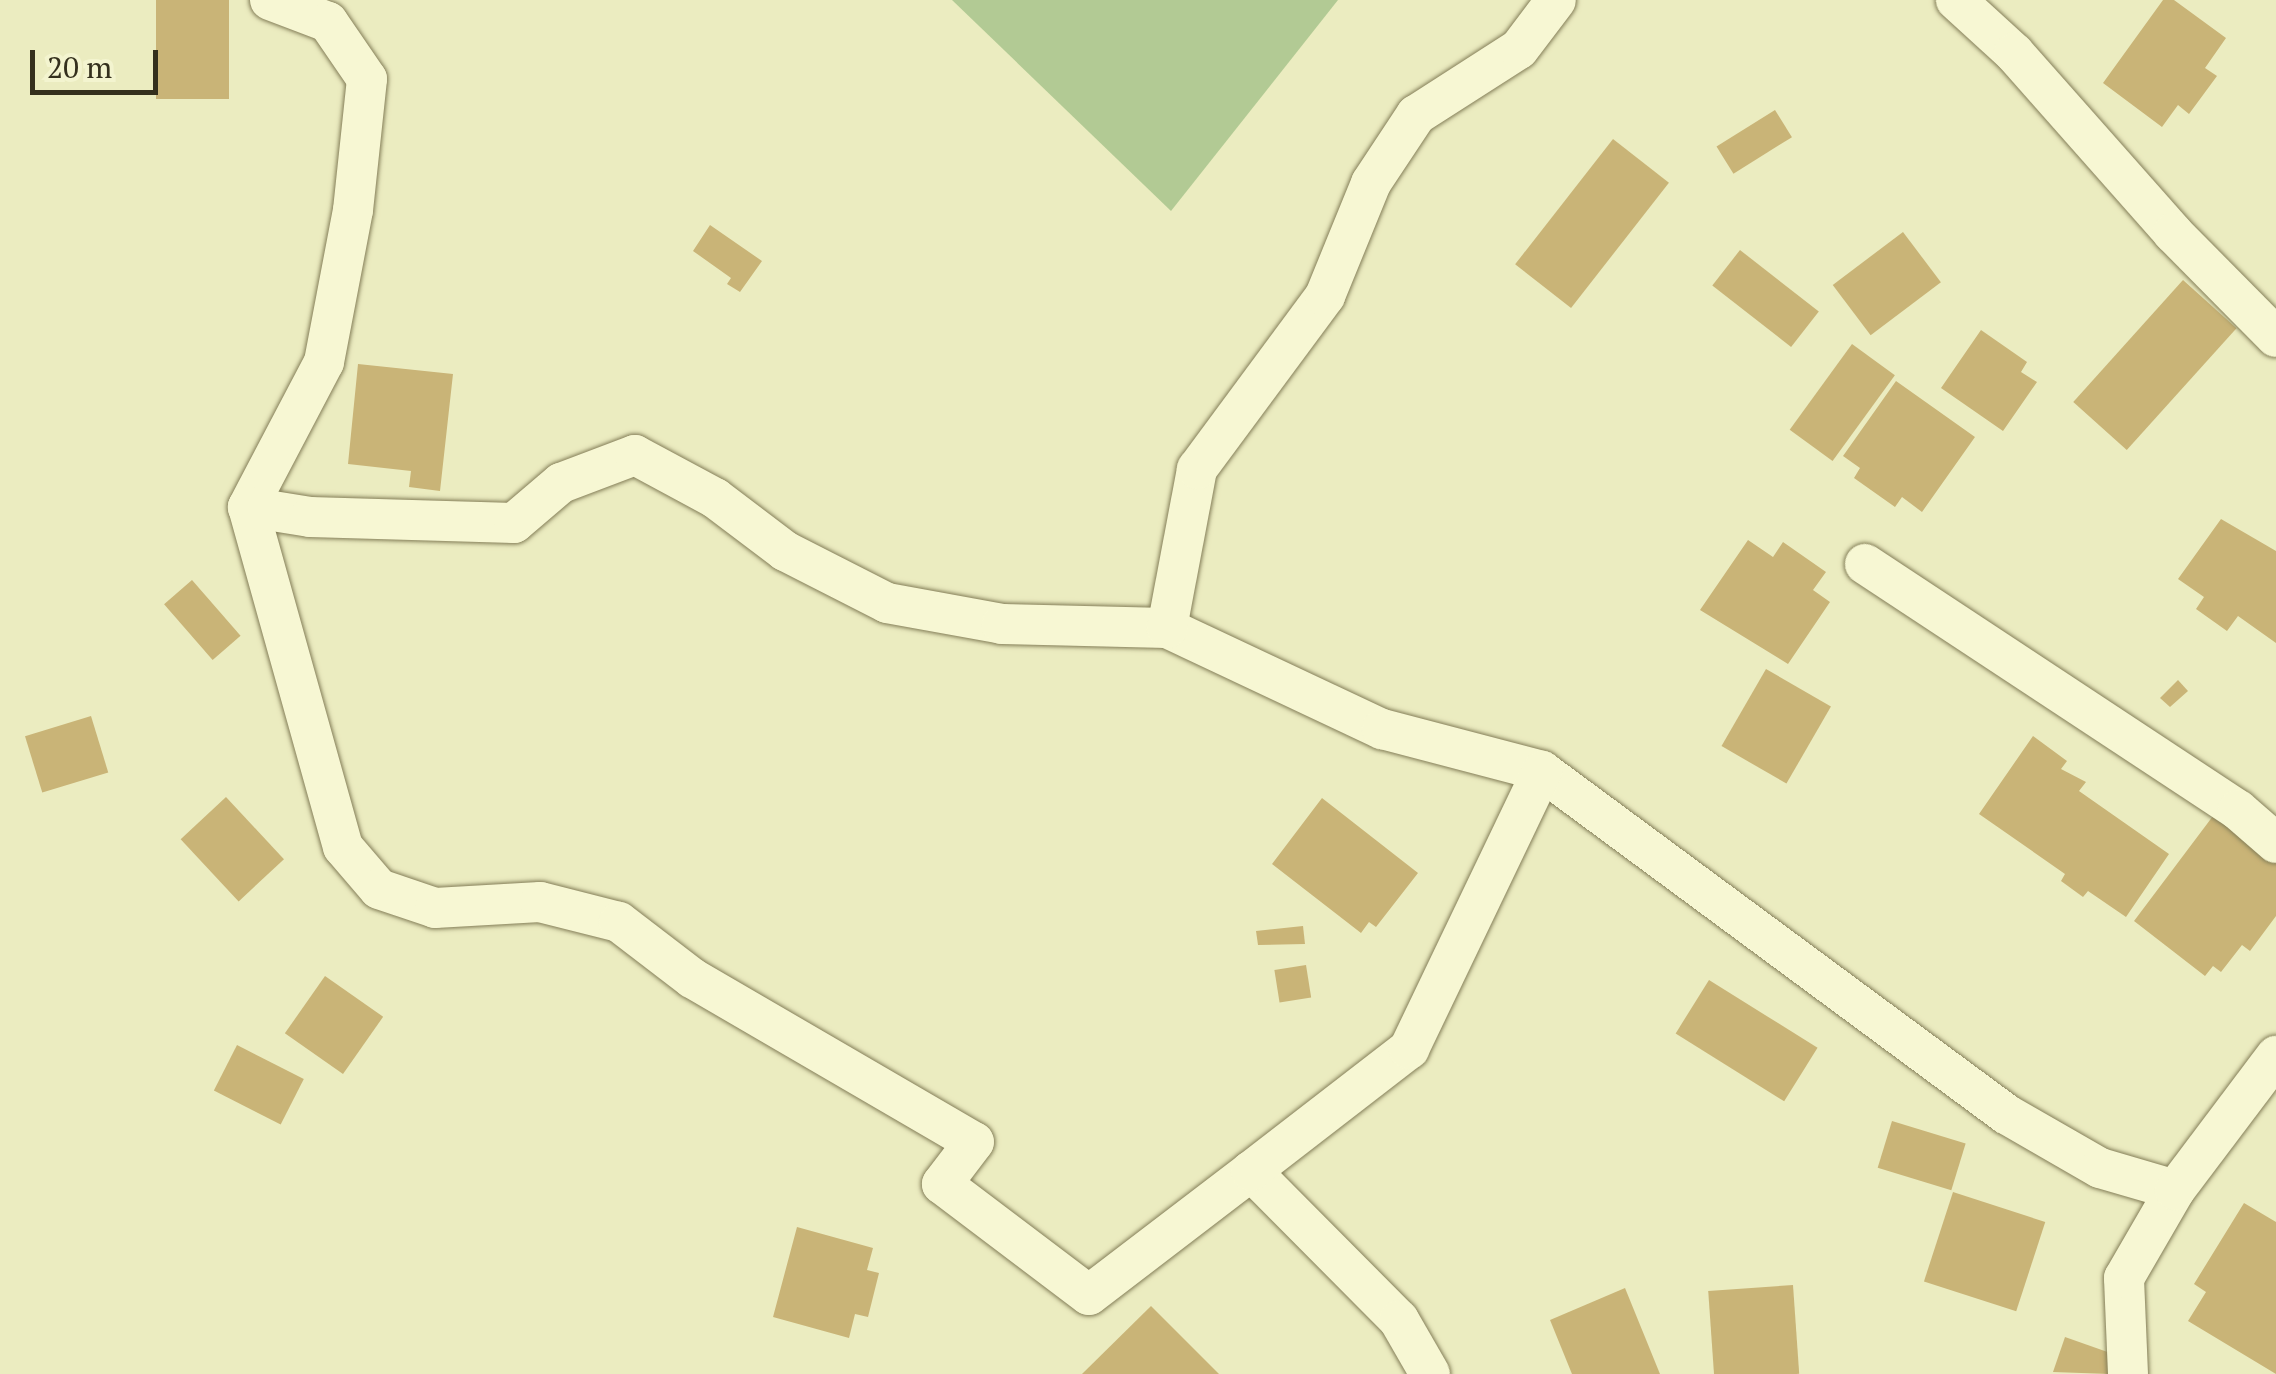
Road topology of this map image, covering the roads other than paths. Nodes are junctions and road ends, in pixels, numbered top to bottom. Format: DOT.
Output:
graph roads {
  1 [pos="270,0"];
  2 [pos="1556,0"];
  3 [pos="1956,0"];
  4 [pos="2276,337"];
  5 [pos="248,507"];
  6 [pos="1865,564"];
  7 [pos="1167,628"];
  8 [pos="1542,771"];
  9 [pos="2276,843"];
  10 [pos="2276,1056"];
  11 [pos="1251,1172"];
  12 [pos="2174,1190"];
  13 [pos="1430,1374"];
  14 [pos="2128,1374"];
  1 -- 5 [label="street"];
  2 -- 7 [label="street"];
  3 -- 4 [label="street"];
  5 -- 7 [label="street"];
  5 -- 11 [label="street"];
  6 -- 9 [label="street"];
  7 -- 8 [label="street"];
  8 -- 11 [label="street"];
  8 -- 12 [label="street"];
  10 -- 12 [label="street"];
  11 -- 13 [label="street"];
  12 -- 14 [label="street"];
}
